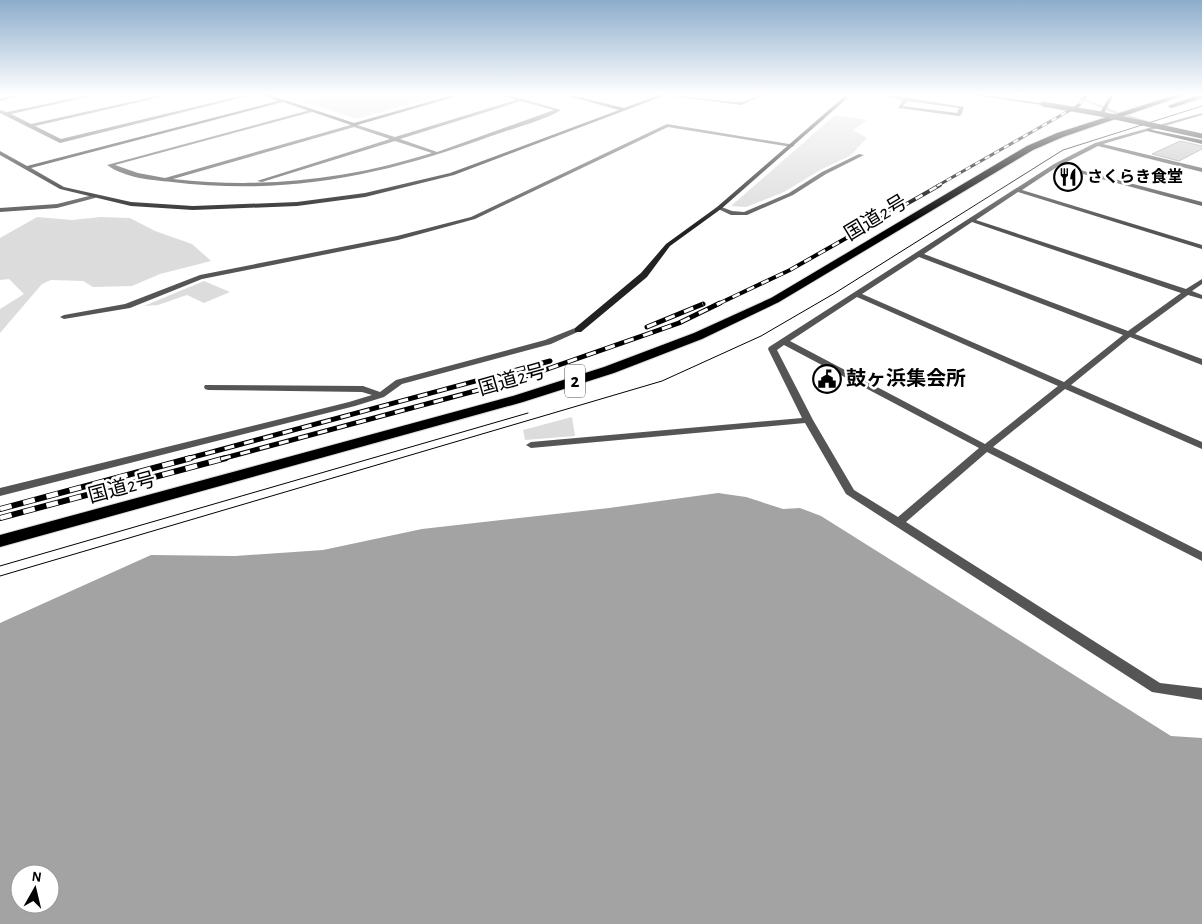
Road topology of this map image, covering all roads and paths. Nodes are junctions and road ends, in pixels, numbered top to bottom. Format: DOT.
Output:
graph roads {
  1 [pos="54,138"];
  2 [pos="72,138"];
  3 [pos="140,138"];
  4 [pos="208,138"];
  5 [pos="309,138"];
  6 [pos="479,138"];
  7 [pos="548,138"];
  8 [pos="637,138"];
  9 [pos="751,138"];
  10 [pos="800,138"];
  11 [pos="1055,138"];
  12 [pos="1118,138"];
  13 [pos="1185,138"];
  14 [pos="396,139"];
  15 [pos="1202,142"];
  16 [pos="1096,144"];
  17 [pos="792,145"];
  18 [pos="0,153"];
  19 [pos="436,153"];
  20 [pos="861,155"];
  21 [pos="1056,165"];
  22 [pos="25,168"];
  23 [pos="1202,170"];
  24 [pos="164,180"];
  25 [pos="246,186"];
  26 [pos="1017,190"];
  27 [pos="93,197"];
  28 [pos="1202,204"];
  29 [pos="719,208"];
  30 [pos="0,210"];
  31 [pos="971,220"];
  32 [pos="1202,247"];
  33 [pos="919,254"];
  34 [pos="1202,281"];
  35 [pos="1187,292"];
  36 [pos="857,294"];
  37 [pos="1202,298"];
  38 [pos="64,317"];
  39 [pos="1129,334"];
  40 [pos="783,341"];
  41 [pos="1202,362"];
  42 [pos="1064,386"];
  43 [pos="208,387"];
  44 [pos="381,395"];
  45 [pos="808,420"];
  46 [pos="531,445"];
  47 [pos="1202,446"];
  48 [pos="986,448"];
  49 [pos="0,492"];
  50 [pos="899,522"];
  51 [pos="0,541"];
  52 [pos="1202,557"];
  53 [pos="1202,694"];
  1 -- 2 [label="street"];
  3 -- 22 [label="street"];
  4 -- 24 [label="street"];
  5 -- 24 [label="street"];
  6 -- 19 [label="street"];
  7 -- 27 [label="street"];
  8 -- 38 [label="street"];
  9 -- 17 [label="street"];
  10 -- 17 [label="street"];
  11 -- 51 [label="highway, 国道2号 / 2"];
  12 -- 16 [label="street"];
  13 -- 15 [label="street"];
  14 -- 19 [label="street"];
  14 -- 25 [label="street"];
  16 -- 21 [label="street"];
  16 -- 23 [label="street"];
  17 -- 29 [label="street"];
  18 -- 22 [label="street"];
  19 -- 25 [label="street"];
  20 -- 29 [label="street"];
  21 -- 26 [label="street"];
  21 -- 28 [label="street"];
  22 -- 27 [label="street"];
  24 -- 25 [label="street"];
  26 -- 31 [label="street"];
  26 -- 32 [label="street"];
  27 -- 30 [label="street"];
  29 -- 44 [label="street"];
  31 -- 33 [label="street"];
  31 -- 35 [label="street"];
  33 -- 36 [label="street"];
  33 -- 39 [label="street"];
  34 -- 35 [label="street"];
  35 -- 37 [label="street"];
  35 -- 39 [label="street"];
  36 -- 40 [label="street"];
  36 -- 42 [label="street"];
  39 -- 41 [label="street"];
  39 -- 42 [label="street"];
  40 -- 45 [label="street"];
  40 -- 48 [label="street"];
  42 -- 47 [label="street"];
  42 -- 48 [label="street"];
  43 -- 44 [label="street"];
  44 -- 49 [label="street"];
  45 -- 46 [label="street"];
  45 -- 50 [label="street"];
  48 -- 50 [label="street"];
  48 -- 52 [label="street"];
  50 -- 53 [label="street"];
}
